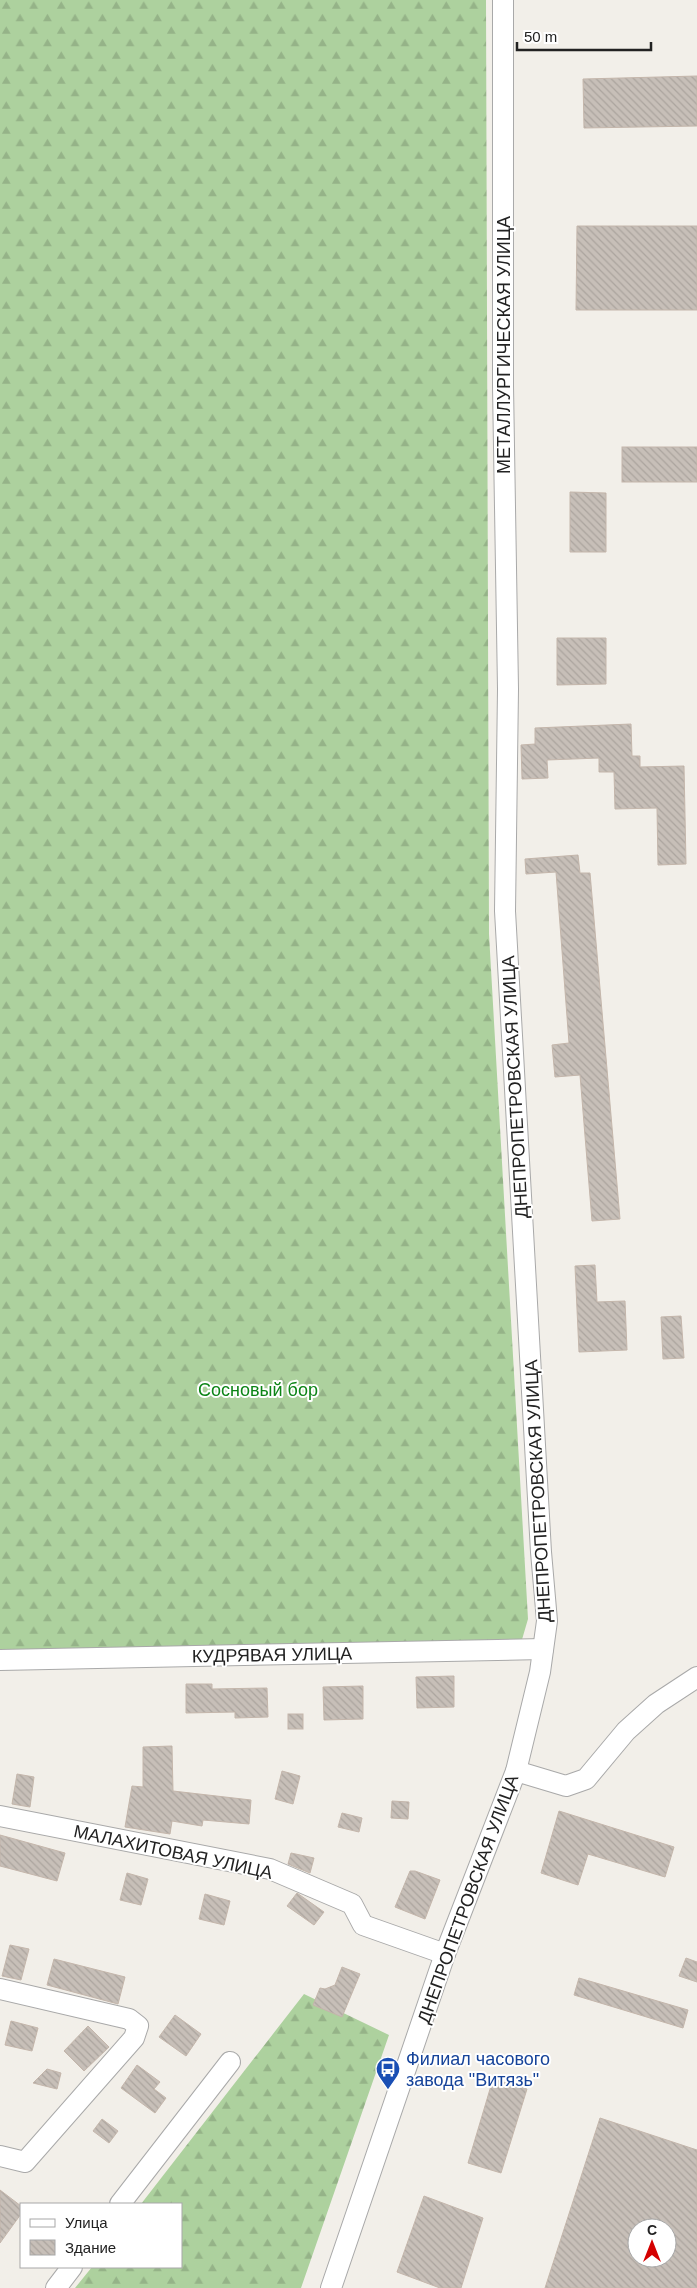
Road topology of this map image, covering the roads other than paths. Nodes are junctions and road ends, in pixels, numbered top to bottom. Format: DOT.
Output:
graph roads {
  1 [pos="502,0"];
  2 [pos="508,690"];
  3 [pos="543,1649"];
  4 [pos="0,1660"];
  5 [pos="697,1677"];
  6 [pos="516,1771"];
  7 [pos="0,1816"];
  8 [pos="445,1954"];
  9 [pos="0,1990"];
  10 [pos="230,2062"];
  11 [pos="0,2156"];
  12 [pos="121,2203"];
  13 [pos="71,2268"];
  14 [pos="56,2288"];
  15 [pos="331,2288"];
  1 -- 2 [label="street, МЕТАЛЛУРГИЧЕСКАЯ УЛИЦА"];
  2 -- 3 [label="street, ДНЕПРОПЕТРОВСКАЯ УЛИЦА"];
  3 -- 4 [label="street, КУДРЯВАЯ УЛИЦА"];
  3 -- 6 [label="street, ДНЕПРОПЕТРОВСКАЯ УЛИЦА"];
  5 -- 6 [label="street"];
  6 -- 8 [label="street, ДНЕПРОПЕТРОВСКАЯ УЛИЦА"];
  7 -- 8 [label="street, МАЛАХИТОВАЯ УЛИЦА"];
  8 -- 15 [label="street, ДНЕПРОПЕТРОВСКАЯ УЛИЦА"];
  9 -- 11 [label="street"];
  10 -- 12 [label="street"];
  13 -- 14 [label="street"];
}
